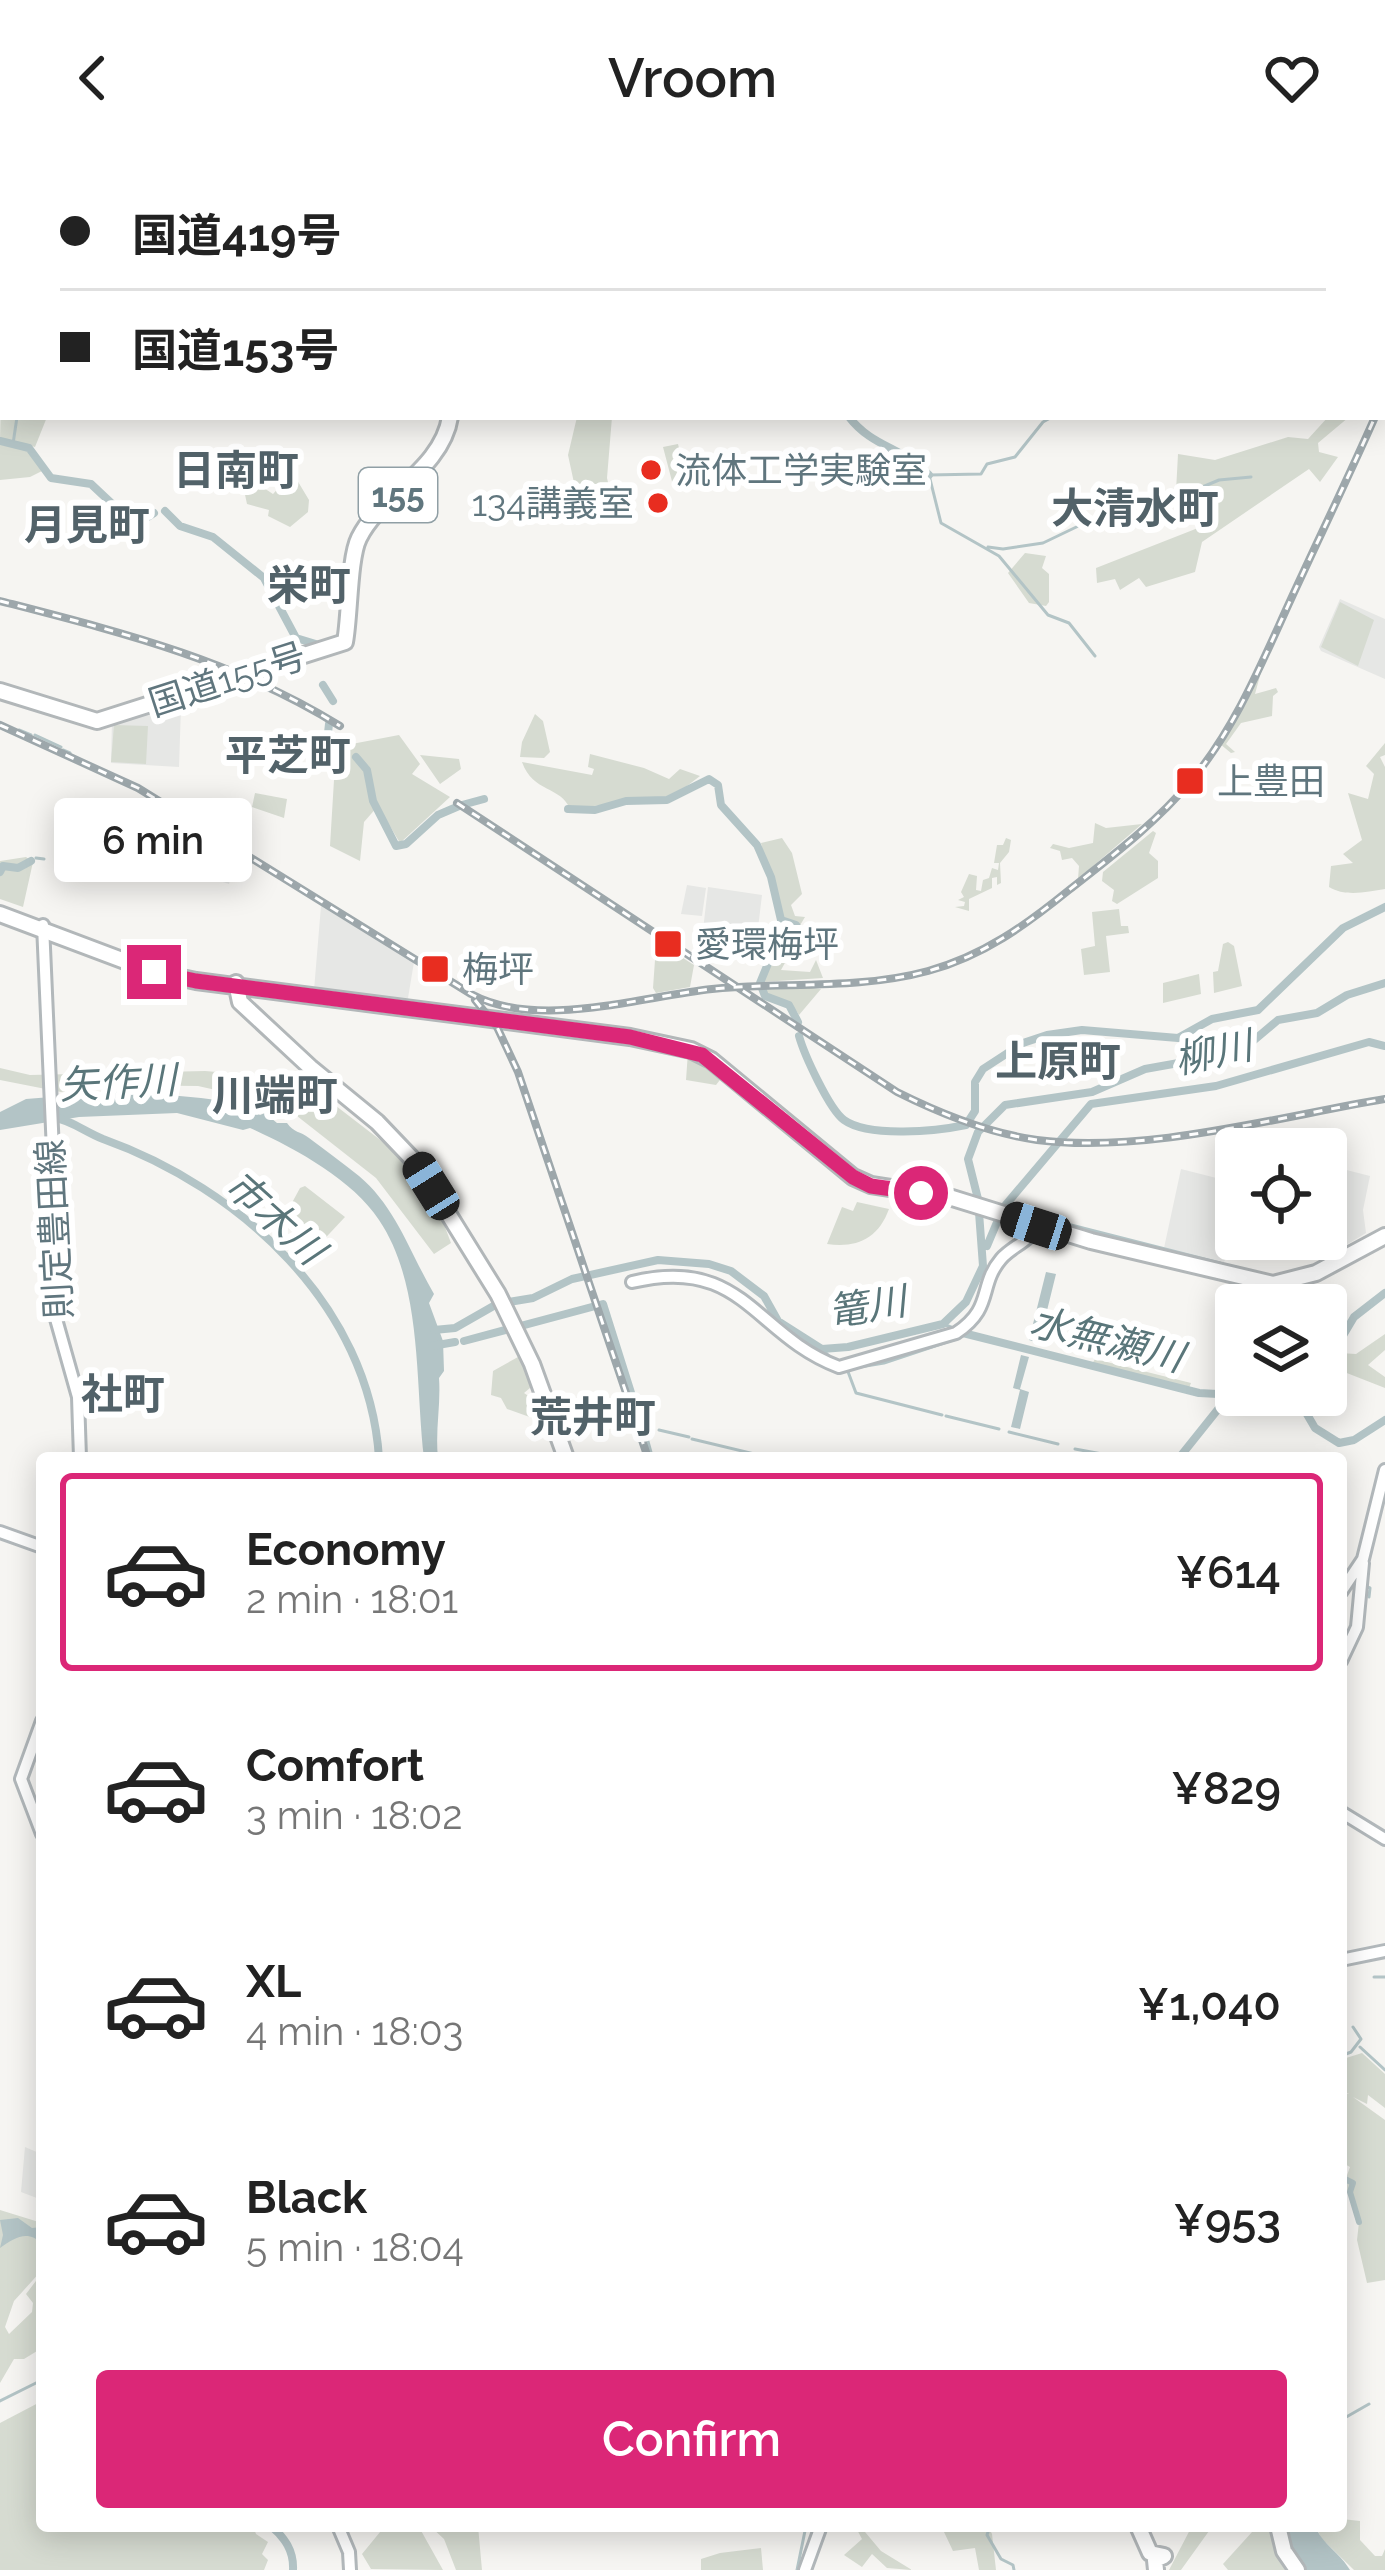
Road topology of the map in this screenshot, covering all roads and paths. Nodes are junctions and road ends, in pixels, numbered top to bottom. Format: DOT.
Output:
graph roads {
  1 [pos="450,420"];
  2 [pos="0,691"];
  3 [pos="0,912"];
  4 [pos="45,928"];
  5 [pos="236,985"];
  6 [pos="52,1166"];
  7 [pos="995,1210"];
  8 [pos="1036,1226"];
  9 [pos="1385,1234"];
  10 [pos="632,1282"];
  11 [pos="81,1452"];
  12 [pos="81,1452"];
  13 [pos="564,1452"];
  14 [pos="1385,1470"];
  15 [pos="0,1532"];
  16 [pos="36,1545"];
  17 [pos="1363,1559"];
  18 [pos="1347,1583"];
  19 [pos="1347,1648"];
  20 [pos="36,1738"];
  21 [pos="1347,1816"];
  22 [pos="36,1818"];
  23 [pos="1385,1838"];
  24 [pos="1385,1951"];
  25 [pos="1347,1959"];
  26 [pos="341,2532"];
  27 [pos="819,2532"];
  28 [pos="1139,2532"];
  29 [pos="1279,2532"];
  30 [pos="350,2570"];
  31 [pos="806,2570"];
  32 [pos="1153,2570"];
  33 [pos="1297,2570"];
  1 -- 2 [label="highway, 国道155号 / 155"];
  3 -- 4 [label="highway"];
  4 -- 5 [label="highway"];
  4 -- 6 [label="main road, 則定豊田線"];
  5 -- 7 [label="highway"];
  5 -- 13 [label="highway"];
  6 -- 11 [label="main road, 則定豊田線"];
  6 -- 12 [label="main road, 則定豊田線"];
  7 -- 8 [label="highway"];
  7 -- 9 [label="highway"];
  8 -- 9 [label="highway"];
  8 -- 10 [label="main road"];
  14 -- 17 [label="main road"];
  15 -- 16 [label="main road"];
  17 -- 18 [label="main road"];
  17 -- 19 [label="main road"];
  20 -- 22 [label="main road"];
  21 -- 23 [label="main road"];
  24 -- 25 [label="main road"];
  26 -- 30 [label="main road"];
  27 -- 31 [label="main road"];
  28 -- 32 [label="highway"];
  29 -- 33 [label="highway"];
}
